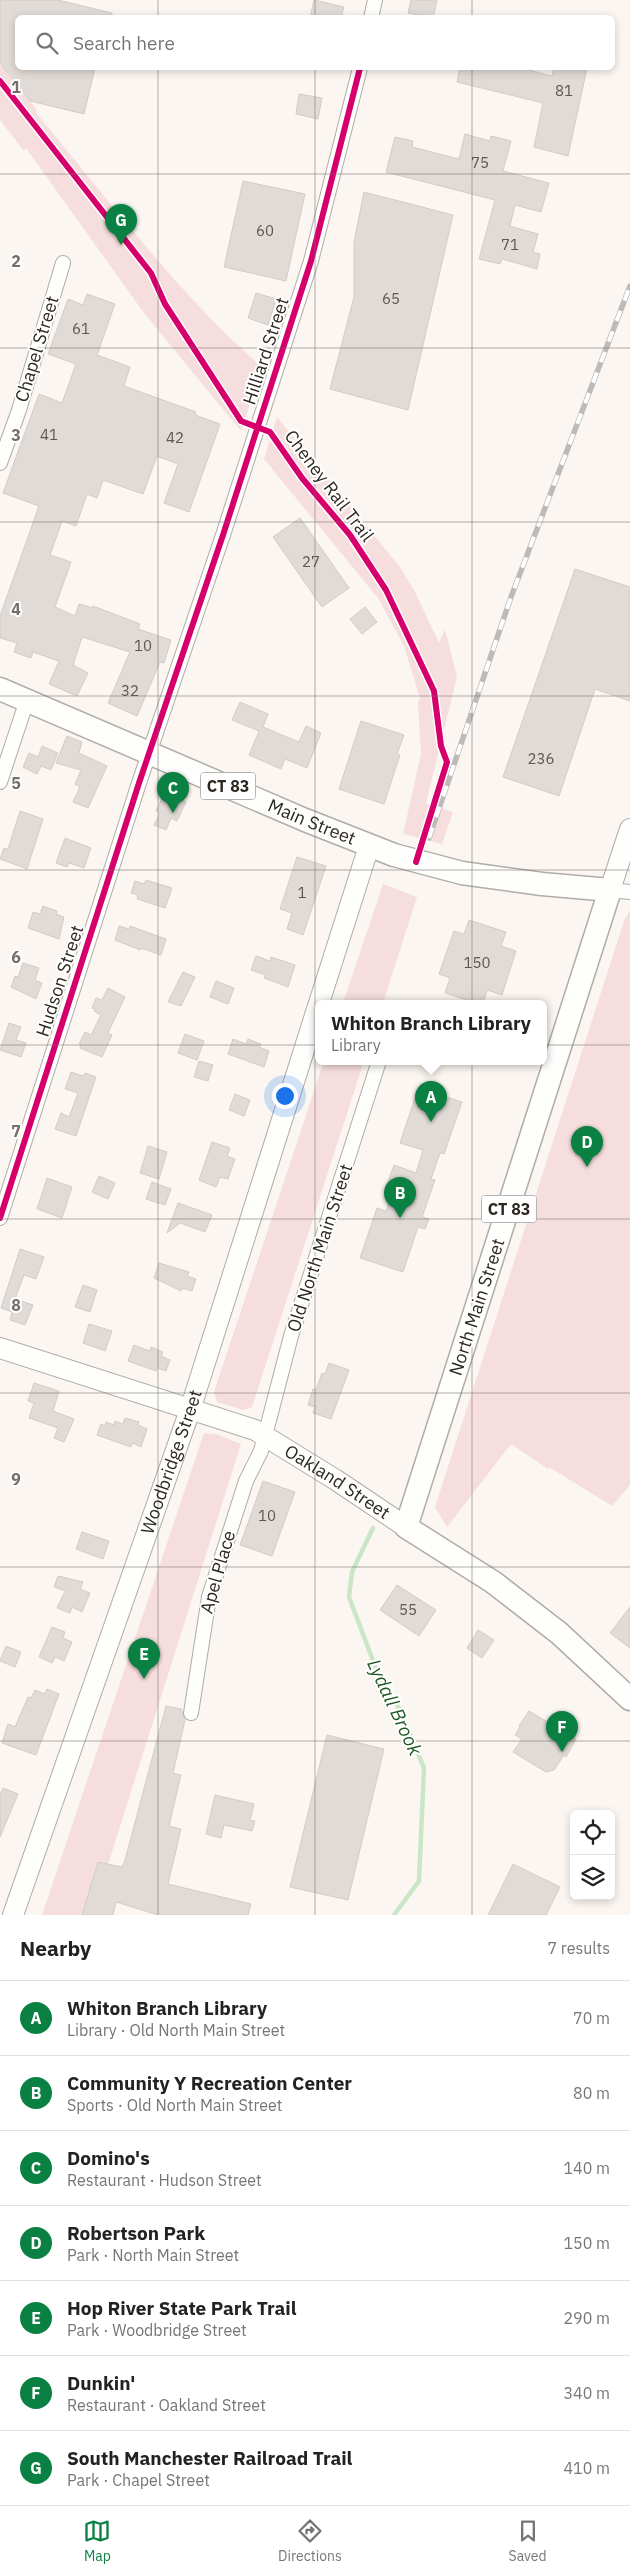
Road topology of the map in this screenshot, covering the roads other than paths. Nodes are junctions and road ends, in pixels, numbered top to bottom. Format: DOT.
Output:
graph roads {
  1 [pos="375,0"];
  2 [pos="372,15"];
  3 [pos="359,70"];
  4 [pos="63,263"];
  5 [pos="0,463"];
  6 [pos="0,689"];
  7 [pos="27,700"];
  8 [pos="150,753"];
  9 [pos="0,782"];
  10 [pos="630,829"];
  11 [pos="369,846"];
  12 [pos="620,891"];
  13 [pos="321,1000"];
  14 [pos="315,1018"];
  15 [pos="378,1065"];
  16 [pos="0,1218"];
  17 [pos="0,1348"];
  18 [pos="190,1410"];
  19 [pos="265,1436"];
  20 [pos="406,1527"];
  21 [pos="630,1699"];
  22 [pos="191,1713"];
  23 [pos="14,1915"];
  1 -- 2 [label="street"];
  3 -- 8 [label="street, Hilliard Street"];
  4 -- 5 [label="street, Chapel Street"];
  6 -- 7 [label="main road, Main Street / CT 83"];
  7 -- 8 [label="main road, Main Street / CT 83"];
  7 -- 9 [label="street"];
  8 -- 11 [label="main road, Main Street / CT 83"];
  8 -- 16 [label="street, Hudson Street"];
  10 -- 12 [label="main road, North Main Street"];
  11 -- 12 [label="main road, Main Street / CT 83"];
  11 -- 13 [label="main road, Woodbridge Street"];
  12 -- 20 [label="main road, North Main Street / CT 83"];
  14 -- 18 [label="main road, Woodbridge Street"];
  15 -- 19 [label="street, Old North Main Street"];
  17 -- 18 [label="main road, Oakland Street"];
  18 -- 19 [label="main road, Oakland Street"];
  18 -- 23 [label="main road, Woodbridge Street"];
  19 -- 20 [label="main road, Oakland Street"];
  19 -- 22 [label="street, Apel Place"];
  20 -- 21 [label="main road, Oakland Street"];
}
